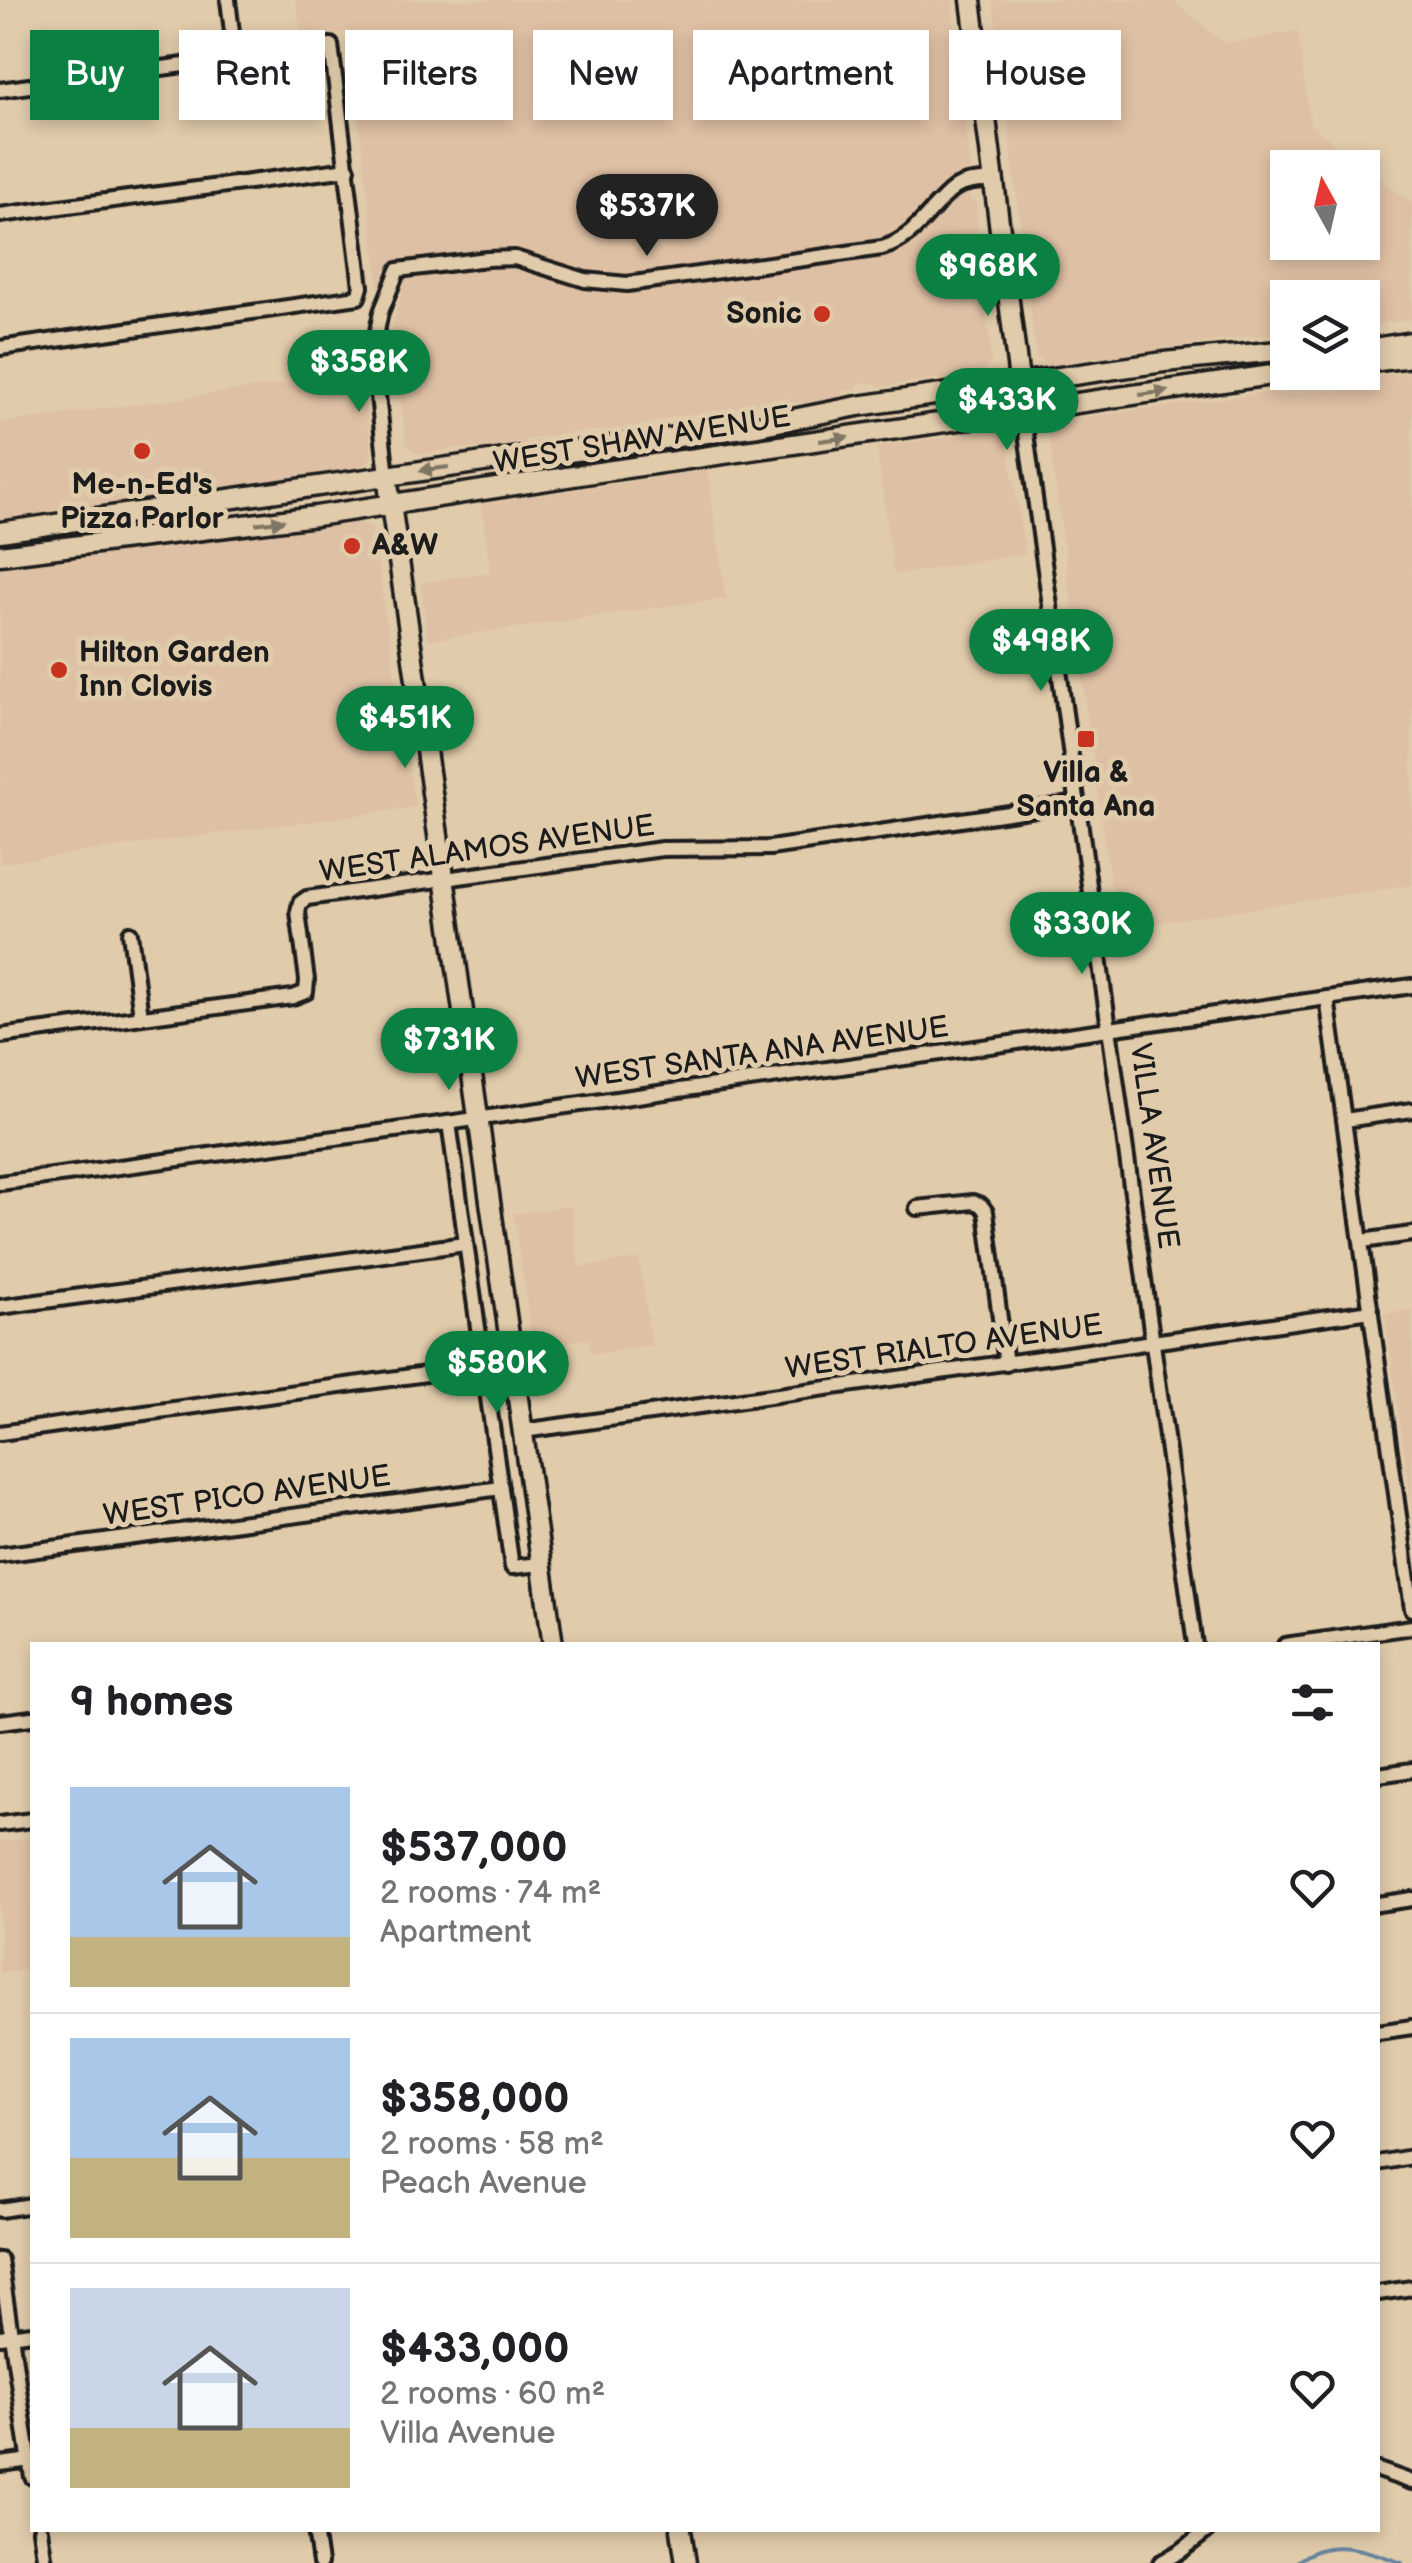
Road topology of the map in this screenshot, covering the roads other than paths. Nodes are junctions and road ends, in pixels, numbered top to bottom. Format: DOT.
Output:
graph roads {
  1 [pos="228,0"];
  2 [pos="971,0"];
  3 [pos="232,30"];
  4 [pos="325,45"];
  5 [pos="179,64"];
  6 [pos="0,90"];
  7 [pos="348,168"];
  8 [pos="994,180"];
  9 [pos="0,216"];
  10 [pos="1412,331"];
  11 [pos="1380,336"];
  12 [pos="1412,342"];
  13 [pos="1380,347"];
  14 [pos="0,348"];
  15 [pos="1270,352"];
  16 [pos="1412,356"];
  17 [pos="1380,360"];
  18 [pos="1270,365"];
  19 [pos="1270,375"];
  20 [pos="1020,383"];
  21 [pos="1220,383"];
  22 [pos="1023,412"];
  23 [pos="704,434"];
  24 [pos="600,472"];
  25 [pos="387,476"];
  26 [pos="390,506"];
  27 [pos="0,532"];
  28 [pos="0,556"];
  29 [pos="1078,803"];
  30 [pos="444,880"];
  31 [pos="130,933"];
  32 [pos="1412,986"];
  33 [pos="1328,998"];
  34 [pos="141,1016"];
  35 [pos="1110,1028"];
  36 [pos="0,1036"];
  37 [pos="1412,1110"];
  38 [pos="476,1119"];
  39 [pos="1345,1120"];
  40 [pos="449,1123"];
  41 [pos="0,1183"];
  42 [pos="918,1208"];
  43 [pos="1412,1234"];
  44 [pos="1362,1241"];
  45 [pos="465,1244"];
  46 [pos="0,1307"];
  47 [pos="1371,1310"];
  48 [pos="1153,1342"];
  49 [pos="1006,1364"];
  50 [pos="484,1366"];
  51 [pos="523,1431"];
  52 [pos="0,1433"];
  53 [pos="501,1488"];
  54 [pos="0,1554"];
  55 [pos="540,1564"];
  56 [pos="1412,1609"];
  57 [pos="1412,1626"];
  58 [pos="553,1642"];
  59 [pos="1195,1642"];
  60 [pos="1305,1642"];
  61 [pos="30,1718"];
  62 [pos="0,1722"];
  63 [pos="1412,1770"];
  64 [pos="1380,1775"];
  65 [pos="30,1820"];
  66 [pos="0,1824"];
  67 [pos="1412,1899"];
  68 [pos="1380,1904"];
  69 [pos="1412,2027"];
  70 [pos="1380,2032"];
  71 [pos="1412,2157"];
  72 [pos="1380,2162"];
  73 [pos="30,2205"];
  74 [pos="0,2210"];
  75 [pos="0,2260"];
  76 [pos="1412,2288"];
  77 [pos="1380,2292"];
  78 [pos="6,2336"];
  79 [pos="30,2455"];
  80 [pos="30,2460"];
  81 [pos="0,2464"];
  82 [pos="1380,2471"];
  83 [pos="1412,2482"];
  84 [pos="40,2532"];
  85 [pos="315,2532"];
  86 [pos="681,2532"];
  87 [pos="1205,2532"];
  88 [pos="45,2563"];
  89 [pos="320,2563"];
  90 [pos="686,2563"];
  91 [pos="1160,2563"];
  1 -- 3 [label="street"];
  2 -- 8 [label="main road, VILLA AVENUE"];
  4 -- 7 [label="street"];
  5 -- 6 [label="street"];
  7 -- 9 [label="street"];
  7 -- 14 [label="street"];
  8 -- 20 [label="main road, VILLA AVENUE"];
  8 -- 25 [label="street"];
  10 -- 11 [label="main road"];
  12 -- 13 [label="main road"];
  15 -- 20 [label="main road, WEST SHAW AVENUE"];
  16 -- 17 [label="main road"];
  18 -- 21 [label="main road"];
  19 -- 21 [label="main road, WEST SHAW AVENUE"];
  20 -- 22 [label="main road, VILLA AVENUE"];
  20 -- 23 [label="main road, WEST SHAW AVENUE"];
  22 -- 21 [label="main road, WEST SHAW AVENUE, one-way"];
  24 -- 22 [label="main road, WEST SHAW AVENUE, one-way"];
  22 -- 29 [label="street, VILLA AVENUE"];
  23 -- 24 [label="main road"];
  23 -- 25 [label="main road, WEST SHAW AVENUE, one-way"];
  24 -- 26 [label="main road, WEST SHAW AVENUE"];
  25 -- 26 [label="main road"];
  25 -- 27 [label="main road, WEST SHAW AVENUE"];
  28 -- 26 [label="main road, WEST SHAW AVENUE, one-way"];
  26 -- 30 [label="main road"];
  29 -- 30 [label="street, WEST ALAMOS AVENUE"];
  29 -- 35 [label="street, VILLA AVENUE"];
  30 -- 34 [label="street, WEST ALAMOS AVENUE"];
  30 -- 38 [label="main road"];
  31 -- 34 [label="street"];
  32 -- 33 [label="street, WEST SANTA ANA AVENUE"];
  33 -- 35 [label="street, WEST SANTA ANA AVENUE"];
  33 -- 39 [label="street"];
  34 -- 36 [label="street, WEST ALAMOS AVENUE"];
  35 -- 38 [label="street, WEST SANTA ANA AVENUE"];
  35 -- 48 [label="street, VILLA AVENUE"];
  37 -- 39 [label="street"];
  38 -- 40 [label="street, WEST SANTA ANA AVENUE"];
  38 -- 51 [label="main road"];
  39 -- 44 [label="street"];
  40 -- 41 [label="street, WEST SANTA ANA AVENUE"];
  40 -- 45 [label="street"];
  42 -- 49 [label="street"];
  43 -- 44 [label="street"];
  44 -- 47 [label="street"];
  45 -- 46 [label="street"];
  45 -- 50 [label="street"];
  47 -- 48 [label="street, WEST RIALTO AVENUE"];
  47 -- 56 [label="street"];
  48 -- 49 [label="street, WEST RIALTO AVENUE"];
  48 -- 59 [label="street, VILLA AVENUE"];
  49 -- 51 [label="street, WEST RIALTO AVENUE"];
  50 -- 52 [label="street"];
  50 -- 53 [label="street"];
  51 -- 55 [label="main road"];
  53 -- 54 [label="street, WEST PICO AVENUE"];
  53 -- 55 [label="street"];
  55 -- 58 [label="main road"];
  57 -- 60 [label="street"];
  61 -- 62 [label="street"];
  63 -- 64 [label="street"];
  65 -- 66 [label="street"];
  67 -- 68 [label="street"];
  69 -- 70 [label="street"];
  71 -- 72 [label="street"];
  73 -- 74 [label="street"];
  75 -- 78 [label="street"];
  76 -- 77 [label="street"];
  78 -- 79 [label="street"];
  80 -- 81 [label="street"];
  82 -- 83 [label="street"];
  84 -- 88 [label="street"];
  85 -- 89 [label="street"];
  86 -- 90 [label="main road"];
  87 -- 91 [label="street"];
}
